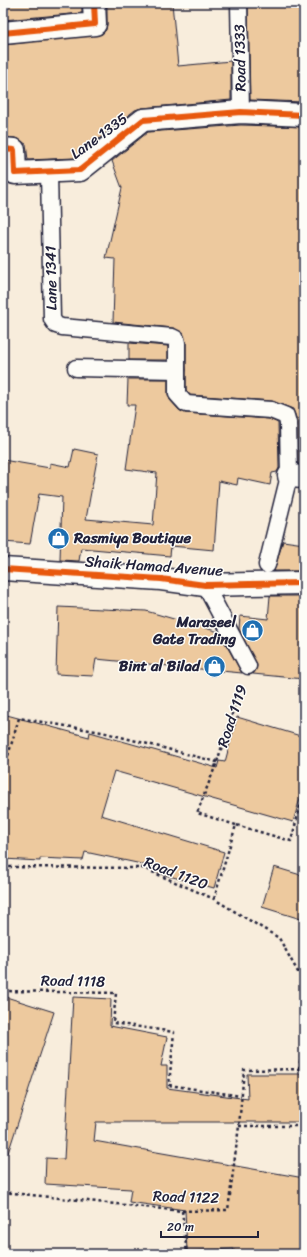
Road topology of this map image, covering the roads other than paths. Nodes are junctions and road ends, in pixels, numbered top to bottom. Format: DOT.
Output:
graph roads {
  1 [pos="94,3"];
  2 [pos="239,3"];
  3 [pos="3,33"];
  4 [pos="240,112"];
  5 [pos="304,115"];
  6 [pos="3,149"];
  7 [pos="48,173"];
  8 [pos="76,368"];
  9 [pos="177,370"];
  10 [pos="296,476"];
  11 [pos="267,565"];
  12 [pos="3,569"];
  13 [pos="304,583"];
  14 [pos="205,585"];
  15 [pos="248,666"];
  1 -- 3 [label="street"];
  2 -- 4 [label="lane, Road 1333"];
  4 -- 5 [label="street, Lane 1335"];
  4 -- 7 [label="street, Lane 1335"];
  6 -- 7 [label="street, Lane 1335"];
  7 -- 9 [label="lane, Lane 1341"];
  8 -- 9 [label="lane"];
  9 -- 10 [label="lane, Lane 1341"];
  10 -- 11 [label="lane, Lane 1341"];
  12 -- 14 [label="street, Shaik Hamad Avenue"];
  13 -- 14 [label="street, Shaik Hamad Avenue"];
  14 -- 15 [label="lane, Road 1119"];
}
